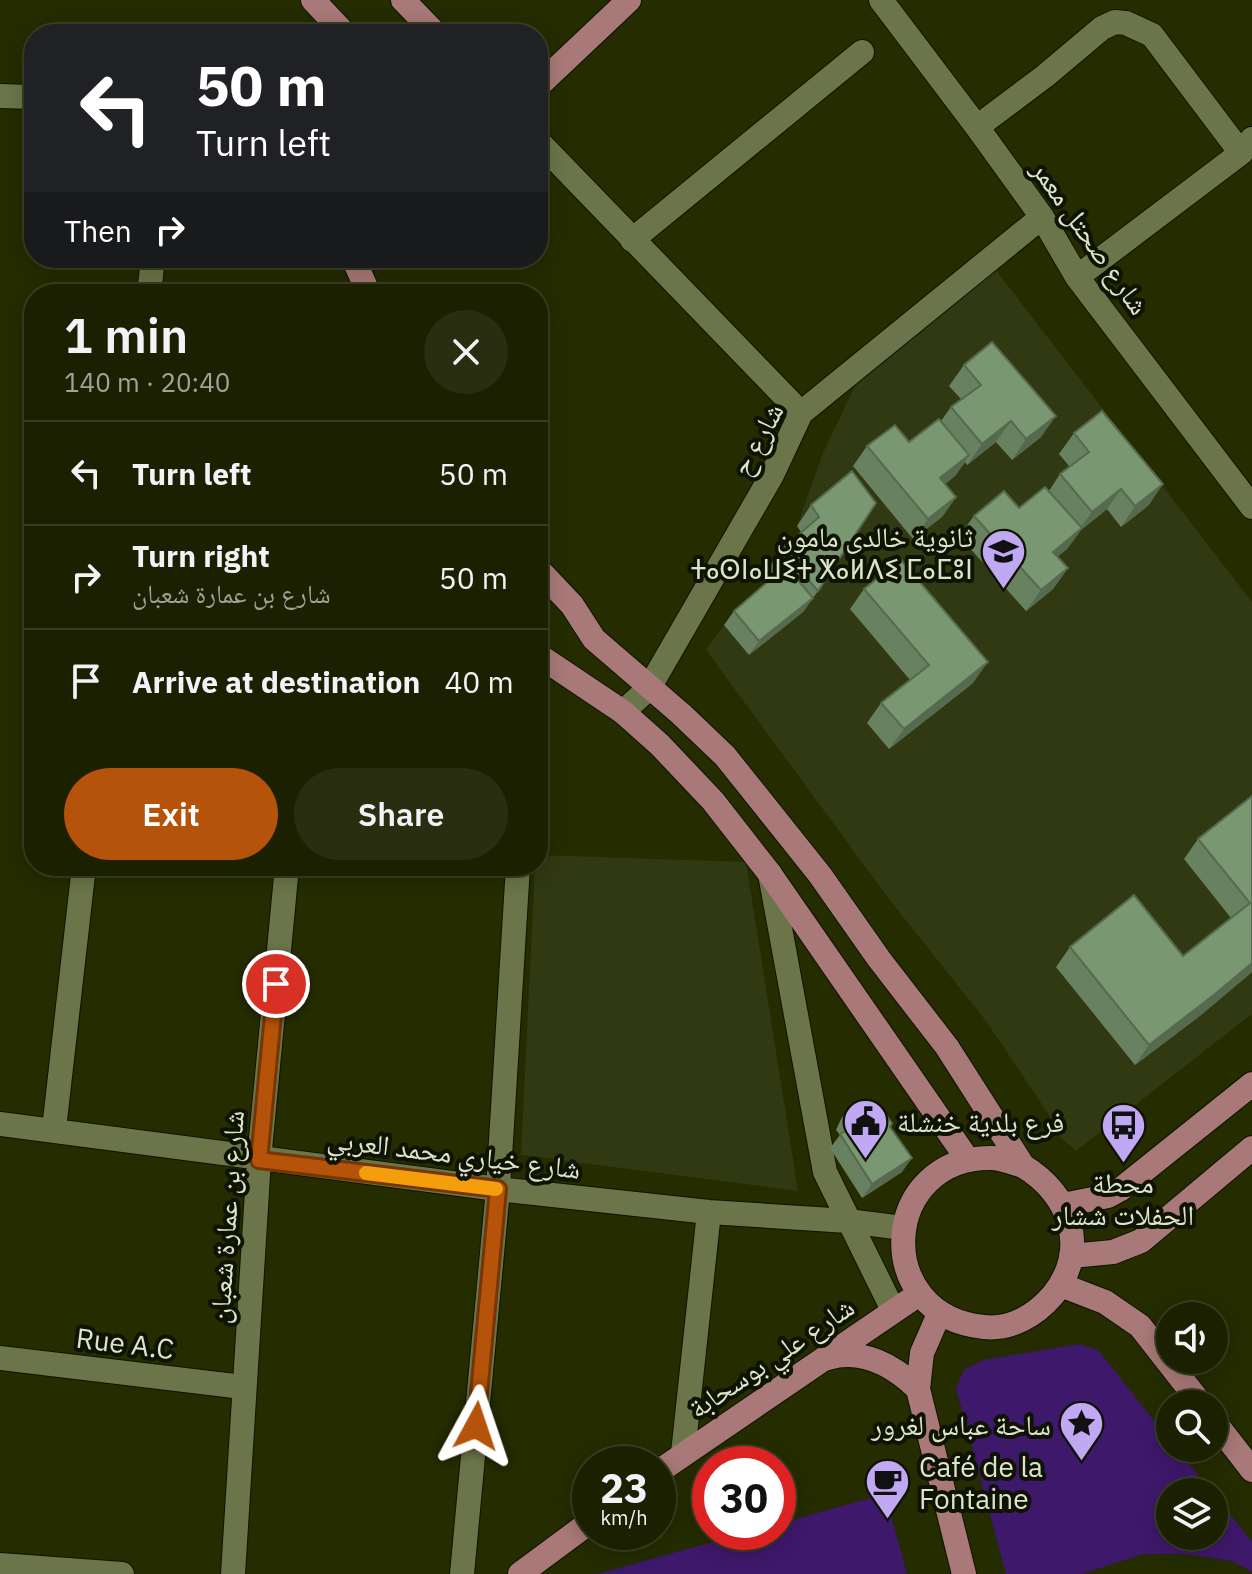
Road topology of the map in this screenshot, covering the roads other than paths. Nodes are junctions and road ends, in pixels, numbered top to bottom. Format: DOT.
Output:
graph roads {
  1 [pos="313,0"];
  2 [pos="403,0"];
  3 [pos="629,0"];
  4 [pos="881,0"];
  5 [pos="336,24"];
  6 [pos="426,24"];
  7 [pos="862,52"];
  8 [pos="548,77"];
  9 [pos="0,96"];
  10 [pos="24,97"];
  11 [pos="977,127"];
  12 [pos="1246,146"];
  13 [pos="548,152"];
  14 [pos="1042,217"];
  15 [pos="632,240"];
  16 [pos="1077,277"];
  17 [pos="801,413"];
  18 [pos="1252,507"];
  19 [pos="548,580"];
  20 [pos="548,662"];
  21 [pos="649,688"];
  22 [pos="623,712"];
  23 [pos="770,874"];
  24 [pos="83,876"];
  25 [pos="286,876"];
  26 [pos="517,876"];
  27 [pos="1252,1084"];
  28 [pos="0,1124"];
  29 [pos="54,1129"];
  30 [pos="1252,1148"];
  31 [pos="259,1160"];
  32 [pos="968,1160"];
  33 [pos="1023,1166"];
  34 [pos="498,1189"];
  35 [pos="1063,1205"];
  36 [pos="709,1212"];
  37 [pos="848,1221"];
  38 [pos="903,1228"];
  39 [pos="1071,1256"];
  40 [pos="1061,1285"];
  41 [pos="919,1294"];
  42 [pos="893,1310"];
  43 [pos="939,1314"];
  44 [pos="0,1358"];
  45 [pos="822,1360"];
  46 [pos="243,1387"];
  47 [pos="918,1389"];
  48 [pos="1190,1390"];
  49 [pos="1228,1439"];
  50 [pos="683,1453"];
  51 [pos="676,1458"];
  52 [pos="1252,1470"];
  53 [pos="572,1535"];
  54 [pos="0,1565"];
  55 [pos="122,1574"];
  56 [pos="233,1574"];
  57 [pos="462,1574"];
  58 [pos="520,1574"];
  59 [pos="964,1574"];
  1 -- 5 [label="main road"];
  2 -- 6 [label="main road"];
  3 -- 8 [label="main road"];
  4 -- 11 [label="street, شارع صحتل معمر"];
  7 -- 15 [label="street"];
  9 -- 10 [label="street"];
  11 -- 12 [label="street"];
  11 -- 14 [label="street, شارع صحتل معمر"];
  12 -- 16 [label="street"];
  13 -- 15 [label="street"];
  14 -- 16 [label="street, شارع صحتل معمر"];
  14 -- 17 [label="street, شارع ح"];
  15 -- 17 [label="street"];
  16 -- 18 [label="street, شارع صحتل معمر"];
  17 -- 21 [label="street, شارع ح"];
  19 -- 21 [label="main road"];
  20 -- 22 [label="main road"];
  21 -- 22 [label="street, شارع ح"];
  21 -- 33 [label="main road"];
  22 -- 23 [label="main road"];
  23 -- 32 [label="main road"];
  23 -- 37 [label="street"];
  24 -- 29 [label="street"];
  25 -- 31 [label="street, شارع بن عمارة شعبان"];
  26 -- 34 [label="street"];
  27 -- 35 [label="main road"];
  28 -- 29 [label="street, شارع خياري محمد العربي"];
  29 -- 31 [label="street, شارع خياري محمد العربي"];
  30 -- 39 [label="main road"];
  31 -- 34 [label="street, شارع خياري محمد العربي"];
  31 -- 46 [label="street, شارع بن عمارة شعبان"];
  32 -- 33 [label="main road"];
  32 -- 38 [label="main road"];
  33 -- 35 [label="main road"];
  34 -- 36 [label="street, شارع خياري محمد العربي"];
  34 -- 57 [label="street"];
  35 -- 39 [label="main road"];
  36 -- 37 [label="street, شارع خياري محمد العربي"];
  36 -- 50 [label="street"];
  37 -- 38 [label="street, شارع خياري محمد العربي"];
  37 -- 42 [label="street"];
  38 -- 41 [label="main road"];
  39 -- 40 [label="main road"];
  40 -- 43 [label="main road"];
  40 -- 48 [label="main road"];
  41 -- 42 [label="main road, شارع علي بوسحابة"];
  41 -- 43 [label="main road"];
  42 -- 45 [label="main road, شارع علي بوسحابة"];
  43 -- 47 [label="main road"];
  44 -- 46 [label="street, Rue A.C"];
  45 -- 47 [label="main road"];
  45 -- 50 [label="main road, شارع علي بوسحابة"];
  46 -- 56 [label="street, شارع بن عمارة شعبان"];
  47 -- 59 [label="main road"];
  49 -- 52 [label="main road"];
  50 -- 51 [label="main road, شارع علي بوسحابة"];
  53 -- 58 [label="main road"];
  54 -- 55 [label="street"];
}
